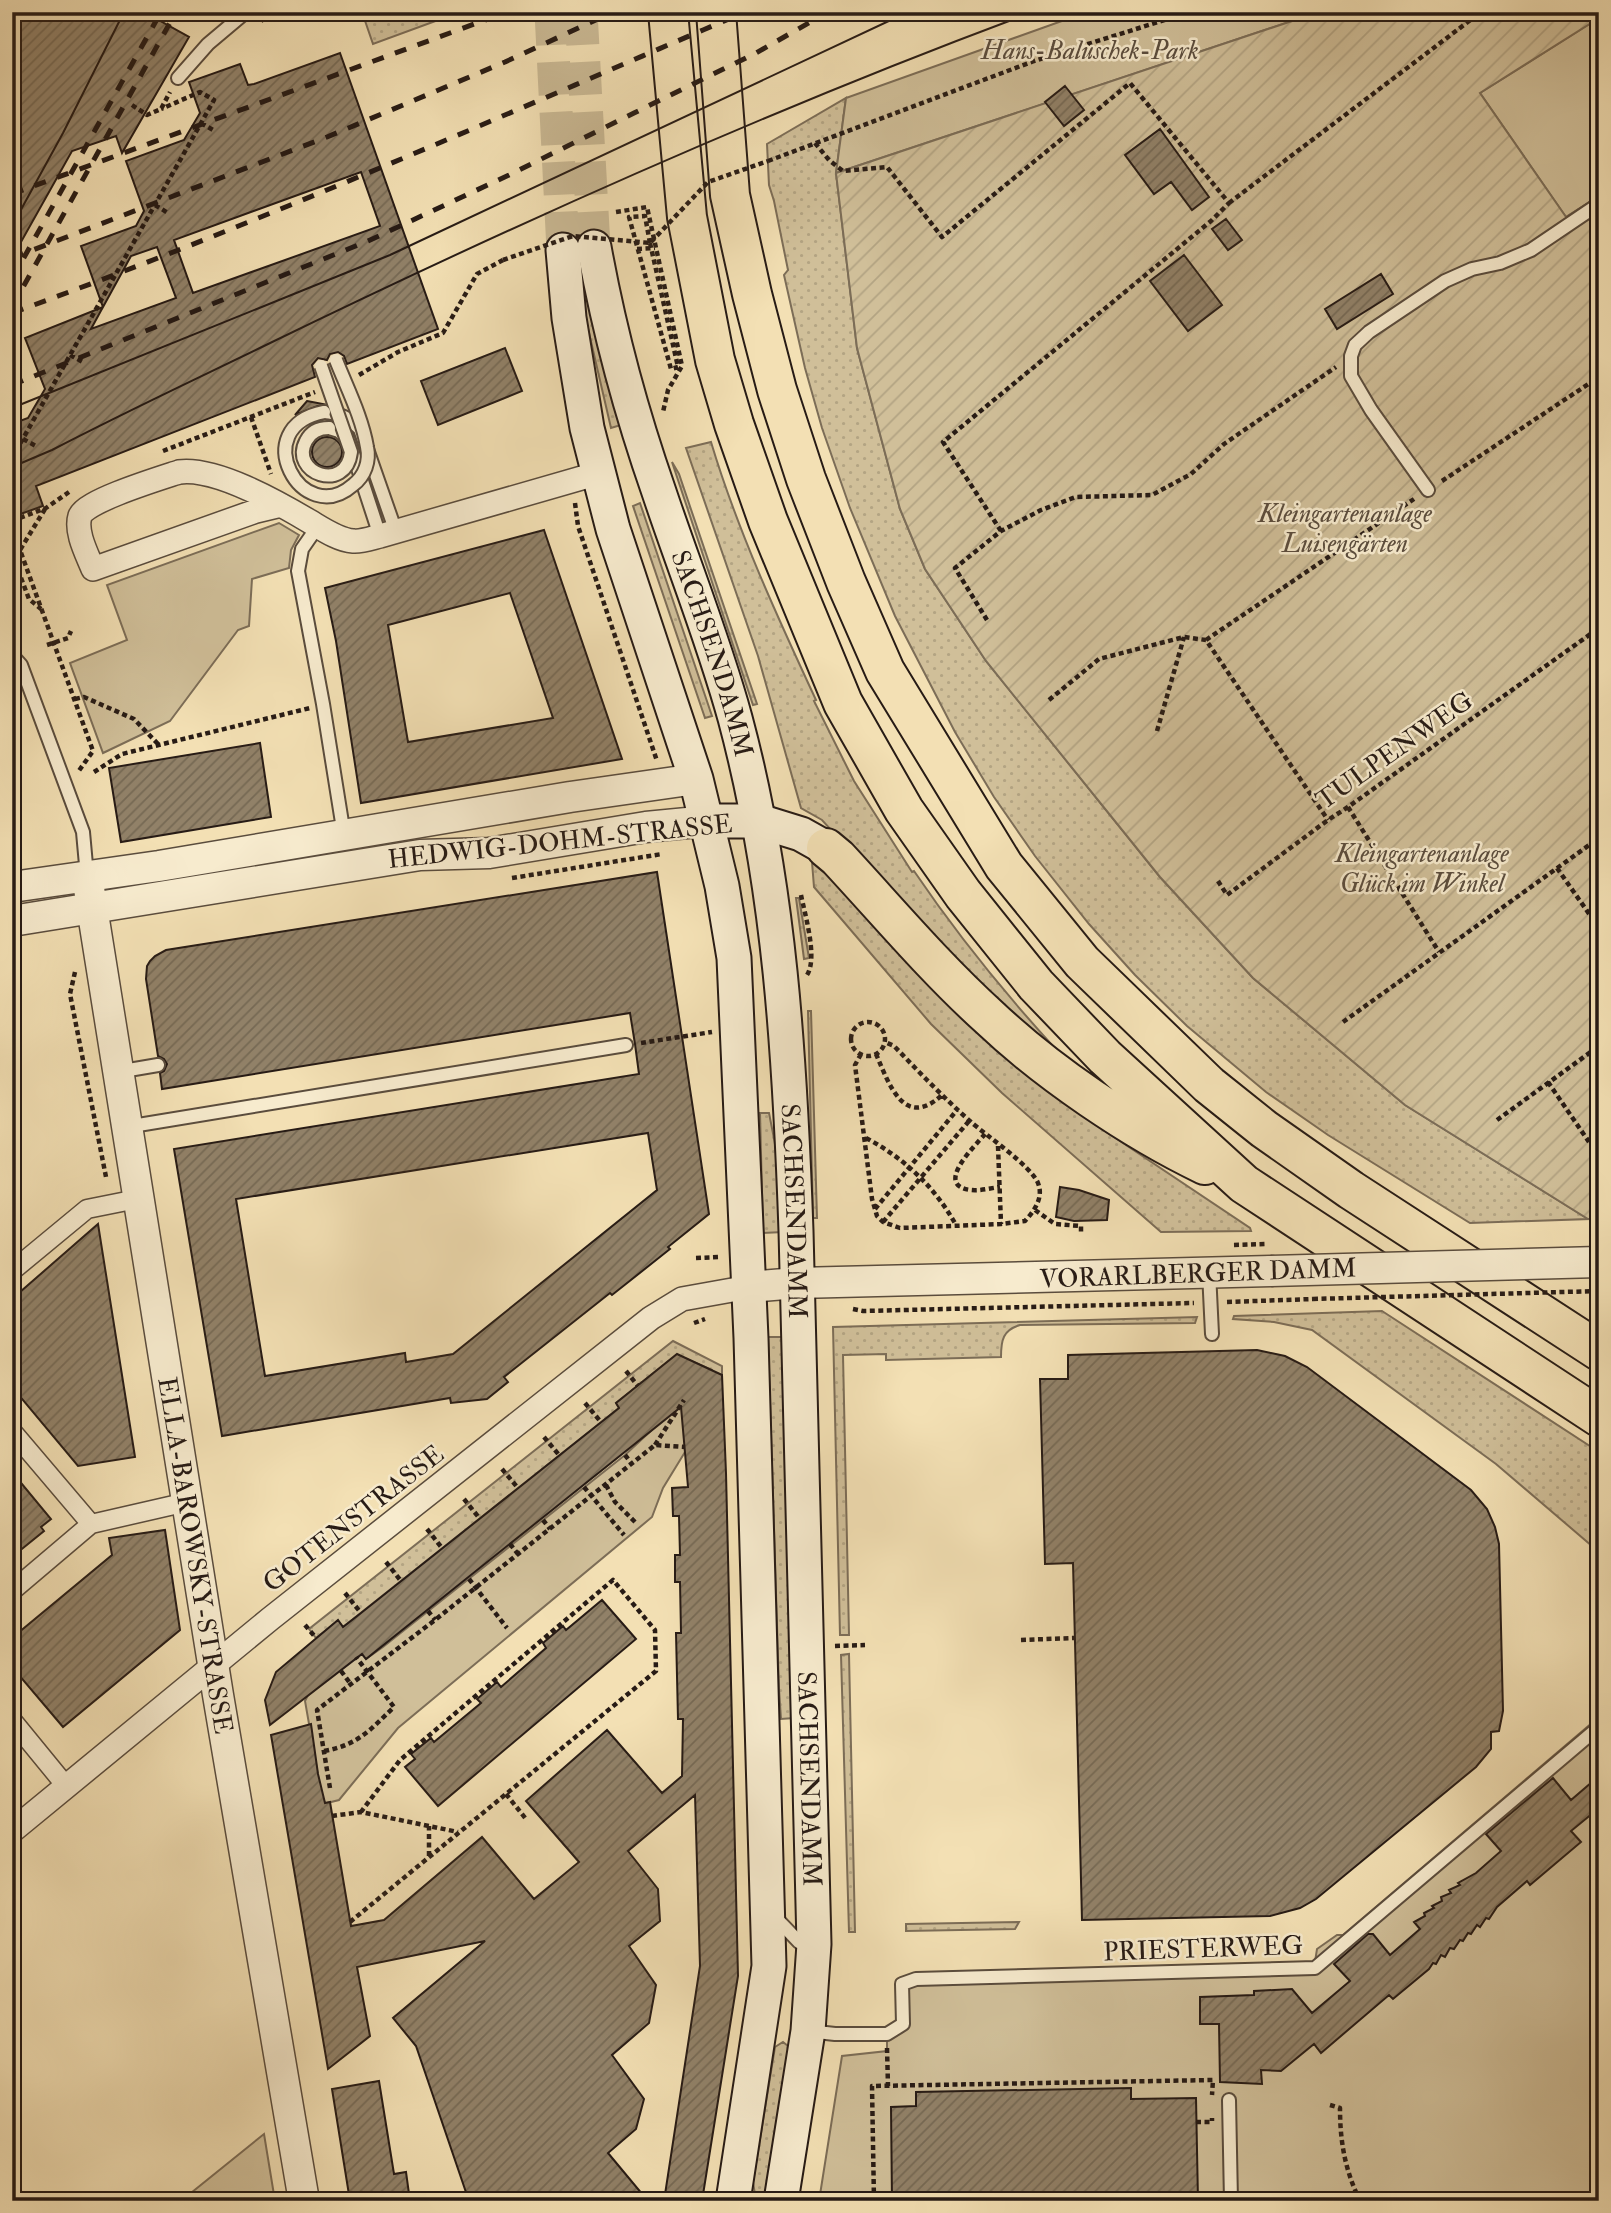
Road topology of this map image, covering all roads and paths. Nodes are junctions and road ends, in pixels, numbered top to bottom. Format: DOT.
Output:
graph roads {
  1 [pos="246,12"];
  2 [pos="668,12"];
  3 [pos="716,12"];
  4 [pos="1190,12"];
  5 [pos="1481,12"];
  6 [pos="178,78"];
  7 [pos="132,105"];
  8 [pos="160,109"];
  9 [pos="201,123"];
  10 [pos="213,130"];
  11 [pos="815,143"];
  12 [pos="1229,204"];
  13 [pos="1599,204"];
  14 [pos="155,205"];
  15 [pos="616,212"];
  16 [pos="169,213"];
  17 [pos="650,243"];
  18 [pos="655,248"];
  19 [pos="637,249"];
  20 [pos="70,355"];
  21 [pos="1351,356"];
  22 [pos="336,360"];
  23 [pos="83,362"];
  24 [pos="321,366"];
  25 [pos="354,377"];
  26 [pos="1599,377"];
  27 [pos="328,387"];
  28 [pos="663,412"];
  29 [pos="251,417"];
  30 [pos="23,439"];
  31 [pos="36,446"];
  32 [pos="161,452"];
  33 [pos="12,458"];
  34 [pos="648,458"];
  35 [pos="599,473"];
  36 [pos="74,488"];
  37 [pos="1427,490"];
  38 [pos="281,505"];
  39 [pos="46,508"];
  40 [pos="12,521"];
  41 [pos="318,526"];
  42 [pos="578,526"];
  43 [pos="1001,531"];
  44 [pos="388,534"];
  45 [pos="12,554"];
  46 [pos="41,609"];
  47 [pos="987,620"];
  48 [pos="1599,628"];
  49 [pos="71,631"];
  50 [pos="1184,637"];
  51 [pos="1206,640"];
  52 [pos="54,643"];
  53 [pos="47,645"];
  54 [pos="12,655"];
  55 [pos="19,679"];
  56 [pos="75,699"];
  57 [pos="1049,700"];
  58 [pos="323,704"];
  59 [pos="1157,730"];
  60 [pos="647,734"];
  61 [pos="159,745"];
  62 [pos="93,751"];
  63 [pos="94,772"];
  64 [pos="696,779"];
  65 [pos="1348,807"];
  66 [pos="1328,820"];
  67 [pos="708,821"];
  68 [pos="759,821"];
  69 [pos="344,835"];
  70 [pos="1599,838"];
  71 [pos="826,848"];
  72 [pos="1557,868"];
  73 [pos="86,876"];
  74 [pos="1218,881"];
  75 [pos="12,887"];
  76 [pos="801,894"];
  77 [pos="92,908"];
  78 [pos="12,921"];
  79 [pos="1599,928"];
  80 [pos="1439,952"];
  81 [pos="76,968"];
  82 [pos="811,969"];
  83 [pos="1343,1022"];
  84 [pos="712,1032"];
  85 [pos="885,1042"];
  86 [pos="626,1045"];
  87 [pos="1599,1046"];
  88 [pos="861,1054"];
  89 [pos="876,1054"];
  90 [pos="158,1065"];
  91 [pos="117,1073"];
  92 [pos="1548,1082"];
  93 [pos="942,1095"];
  94 [pos="957,1110"];
  95 [pos="1497,1120"];
  96 [pos="969,1121"];
  97 [pos="125,1127"];
  98 [pos="985,1134"];
  99 [pos="866,1138"];
  100 [pos="1589,1142"];
  101 [pos="998,1146"];
  102 [pos="910,1168"];
  103 [pos="921,1177"];
  104 [pos="1244,1184"];
  105 [pos="1000,1186"];
  106 [pos="124,1202"];
  107 [pos="875,1210"];
  108 [pos="1035,1210"];
  109 [pos="883,1222"];
  110 [pos="1001,1224"];
  111 [pos="956,1225"];
  112 [pos="1081,1233"];
  113 [pos="1599,1262"];
  114 [pos="12,1270"];
  115 [pos="1209,1272"];
  116 [pos="797,1283"];
  117 [pos="749,1287"];
  118 [pos="1599,1291"];
  119 [pos="1210,1302"];
  120 [pos="841,1309"];
  121 [pos="1212,1334"];
  122 [pos="1599,1351"];
  123 [pos="626,1371"];
  124 [pos="638,1386"];
  125 [pos="684,1400"];
  126 [pos="585,1403"];
  127 [pos="1599,1417"];
  128 [pos="601,1422"];
  129 [pos="12,1431"];
  130 [pos="544,1437"];
  131 [pos="655,1445"];
  132 [pos="685,1447"];
  133 [pos="559,1455"];
  134 [pos="625,1455"];
  135 [pos="632,1464"];
  136 [pos="502,1469"];
  137 [pos="606,1485"];
  138 [pos="584,1487"];
  139 [pos="518,1488"];
  140 [pos="591,1495"];
  141 [pos="464,1499"];
  142 [pos="187,1502"];
  143 [pos="480,1519"];
  144 [pos="543,1520"];
  145 [pos="636,1523"];
  146 [pos="91,1524"];
  147 [pos="427,1529"];
  148 [pos="550,1529"];
  149 [pos="624,1535"];
  150 [pos="510,1544"];
  151 [pos="442,1548"];
  152 [pos="518,1554"];
  153 [pos="386,1562"];
  154 [pos="468,1579"];
  155 [pos="401,1581"];
  156 [pos="475,1587"];
  157 [pos="12,1591"];
  158 [pos="345,1593"];
  159 [pos="428,1611"];
  160 [pos="361,1613"];
  161 [pos="435,1620"];
  162 [pos="305,1625"];
  163 [pos="507,1628"];
  164 [pos="316,1638"];
  165 [pos="1075,1638"];
  166 [pos="1021,1640"];
  167 [pos="387,1644"];
  168 [pos="865,1645"];
  169 [pos="835,1646"];
  170 [pos="393,1651"];
  171 [pos="356,1657"];
  172 [pos="214,1664"];
  173 [pos="341,1671"];
  174 [pos="366,1671"];
  175 [pos="350,1683"];
  176 [pos="12,1720"];
  177 [pos="1599,1727"];
  178 [pos="324,1751"];
  179 [pos="66,1786"];
  180 [pos="330,1788"];
  181 [pos="506,1794"];
  182 [pos="361,1812"];
  183 [pos="332,1816"];
  184 [pos="526,1819"];
  185 [pos="429,1826"];
  186 [pos="12,1830"];
  187 [pos="459,1833"];
  188 [pos="429,1857"];
  189 [pos="768,1911"];
  190 [pos="351,1922"];
  191 [pos="814,1944"];
  192 [pos="761,2026"];
  193 [pos="808,2031"];
  194 [pos="887,2052"];
  195 [pos="888,2086"];
  196 [pos="1229,2101"];
  197 [pos="1212,2102"];
  198 [pos="1330,2105"];
  199 [pos="1212,2112"];
  200 [pos="1196,2122"];
  201 [pos="304,2201"];
  202 [pos="733,2201"];
  203 [pos="781,2201"];
  204 [pos="874,2201"];
  205 [pos="1231,2201"];
  206 [pos="1360,2201"];
  1 -- 6 [label="lane"];
  2 -- 104 [label="highway"];
  3 -- 122 [label="highway"];
  4 -- 11 [label="path"];
  5 -- 12 [label="path"];
  6 -- 8 [label="path"];
  7 -- 8 [label="path"];
  8 -- 9 [label="path"];
  9 -- 10 [label="path"];
  9 -- 14 [label="path"];
  11 -- 12 [label="path"];
  11 -- 17 [label="path, bridge"];
  12 -- 43 [label="path"];
  13 -- 21 [label="lane"];
  14 -- 16 [label="path"];
  14 -- 20 [label="path"];
  15 -- 18 [label="path"];
  17 -- 19 [label="path, bridge"];
  17 -- 19 [label="path, bridge"];
  17 -- 25 [label="path, bridge"];
  18 -- 19 [label="path, bridge"];
  18 -- 28 [label="path, bridge"];
  20 -- 23 [label="path"];
  20 -- 30 [label="path"];
  21 -- 37 [label="lane"];
  21 -- 43 [label="path"];
  22 -- 44 [label="lane, bridge"];
  24 -- 44 [label="lane, bridge"];
  26 -- 37 [label="path"];
  27 -- 29 [label="path"];
  29 -- 32 [label="path"];
  29 -- 38 [label="path"];
  30 -- 31 [label="path"];
  30 -- 33 [label="path"];
  34 -- 35 [label="main road"];
  34 -- 35 [label="main road, SACHSENDAMM"];
  34 -- 68 [label="main road, SACHSENDAMM"];
  35 -- 44 [label="street"];
  35 -- 64 [label="main road, SACHSENDAMM"];
  36 -- 39 [label="path"];
  37 -- 51 [label="path"];
  38 -- 38 [label="street"];
  38 -- 41 [label="street"];
  39 -- 40 [label="path"];
  39 -- 46 [label="path"];
  41 -- 44 [label="street"];
  41 -- 58 [label="lane"];
  42 -- 60 [label="path"];
  43 -- 47 [label="path"];
  45 -- 46 [label="path"];
  46 -- 52 [label="path"];
  48 -- 65 [label="path, TULPENWEG"];
  49 -- 52 [label="path"];
  50 -- 51 [label="path"];
  50 -- 57 [label="path"];
  50 -- 59 [label="path"];
  51 -- 66 [label="path"];
  52 -- 53 [label="path"];
  52 -- 56 [label="path"];
  54 -- 55 [label="lane"];
  55 -- 73 [label="lane"];
  56 -- 61 [label="path"];
  56 -- 62 [label="path"];
  58 -- 61 [label="path"];
  58 -- 69 [label="lane"];
  61 -- 63 [label="path"];
  64 -- 67 [label="main road, SACHSENDAMM"];
  64 -- 68 [label="main road, HEDWIG-DOHM-STRASSE"];
  64 -- 69 [label="street, HEDWIG-DOHM-STRASSE"];
  65 -- 66 [label="path, TULPENWEG"];
  65 -- 80 [label="path"];
  66 -- 74 [label="path, TULPENWEG"];
  67 -- 68 [label="main road, HEDWIG-DOHM-STRASSE"];
  67 -- 77 [label="street, HEDWIG-DOHM-STRASSE"];
  67 -- 117 [label="main road, SACHSENDAMM"];
  68 -- 71 [label="main road"];
  68 -- 116 [label="main road, SACHSENDAMM"];
  69 -- 73 [label="street, HEDWIG-DOHM-STRASSE"];
  70 -- 72 [label="path"];
  71 -- 104 [label="highway"];
  72 -- 79 [label="path"];
  72 -- 80 [label="path"];
  73 -- 75 [label="street, HEDWIG-DOHM-STRASSE"];
  73 -- 77 [label="street, ELLA-BAROWSKY-STRASSE"];
  76 -- 82 [label="path"];
  77 -- 78 [label="street, HEDWIG-DOHM-STRASSE"];
  77 -- 91 [label="street, ELLA-BAROWSKY-STRASSE"];
  80 -- 83 [label="path"];
  81 -- 106 [label="path"];
  84 -- 86 [label="path"];
  85 -- 88 [label="path"];
  85 -- 89 [label="path"];
  85 -- 93 [label="path"];
  86 -- 97 [label="lane"];
  87 -- 92 [label="path"];
  88 -- 89 [label="path"];
  88 -- 99 [label="path"];
  89 -- 93 [label="path"];
  90 -- 91 [label="lane"];
  91 -- 97 [label="street, ELLA-BAROWSKY-STRASSE"];
  92 -- 95 [label="path"];
  92 -- 100 [label="path"];
  93 -- 94 [label="path"];
  94 -- 96 [label="path"];
  94 -- 102 [label="path"];
  96 -- 98 [label="path"];
  96 -- 103 [label="path"];
  97 -- 106 [label="street, ELLA-BAROWSKY-STRASSE"];
  98 -- 101 [label="path"];
  98 -- 105 [label="path"];
  99 -- 102 [label="path"];
  99 -- 107 [label="path"];
  101 -- 105 [label="path"];
  101 -- 108 [label="path"];
  102 -- 103 [label="path"];
  102 -- 107 [label="path"];
  103 -- 109 [label="path"];
  103 -- 111 [label="path"];
  104 -- 127 [label="highway"];
  105 -- 110 [label="path"];
  106 -- 114 [label="street"];
  106 -- 142 [label="street, ELLA-BAROWSKY-STRASSE"];
  107 -- 109 [label="path"];
  108 -- 110 [label="path"];
  108 -- 112 [label="path"];
  109 -- 111 [label="path"];
  110 -- 111 [label="path"];
  113 -- 115 [label="street, VORARLBERGER DAMM, bridge"];
  115 -- 116 [label="street, VORARLBERGER DAMM"];
  115 -- 119 [label="lane"];
  116 -- 117 [label="street, VORARLBERGER DAMM"];
  116 -- 191 [label="main road, SACHSENDAMM"];
  117 -- 172 [label="street, GOTENSTRASSE"];
  117 -- 189 [label="main road, SACHSENDAMM"];
  118 -- 119 [label="path, bridge"];
  119 -- 120 [label="path"];
  119 -- 121 [label="lane"];
  123 -- 124 [label="path"];
  125 -- 131 [label="path"];
  126 -- 128 [label="path"];
  129 -- 146 [label="street"];
  130 -- 133 [label="path"];
  131 -- 132 [label="path"];
  131 -- 135 [label="path"];
  134 -- 135 [label="path"];
  135 -- 137 [label="path"];
  136 -- 139 [label="path"];
  137 -- 140 [label="path"];
  137 -- 145 [label="path"];
  138 -- 140 [label="path"];
  140 -- 148 [label="path"];
  140 -- 149 [label="path"];
  141 -- 143 [label="path"];
  142 -- 146 [label="street"];
  142 -- 172 [label="street, ELLA-BAROWSKY-STRASSE"];
  144 -- 148 [label="path"];
  146 -- 157 [label="street"];
  147 -- 151 [label="path"];
  148 -- 152 [label="path"];
  150 -- 152 [label="path"];
  152 -- 156 [label="path"];
  153 -- 155 [label="path"];
  154 -- 156 [label="path"];
  156 -- 161 [label="path"];
  156 -- 163 [label="path"];
  158 -- 160 [label="path"];
  159 -- 161 [label="path"];
  161 -- 170 [label="path"];
  162 -- 164 [label="path"];
  165 -- 166 [label="path"];
  167 -- 170 [label="path"];
  168 -- 169 [label="path"];
  170 -- 174 [label="path"];
  171 -- 174 [label="path"];
  172 -- 179 [label="street, GOTENSTRASSE"];
  172 -- 201 [label="street, ELLA-BAROWSKY-STRASSE"];
  173 -- 175 [label="path"];
  174 -- 175 [label="path"];
  174 -- 178 [label="path"];
  175 -- 178 [label="path"];
  176 -- 179 [label="street"];
  177 -- 193 [label="lane, PRIESTERWEG"];
  178 -- 180 [label="path"];
  179 -- 186 [label="street, GOTENSTRASSE"];
  181 -- 182 [label="path"];
  181 -- 184 [label="path"];
  181 -- 187 [label="path"];
  182 -- 183 [label="path"];
  182 -- 185 [label="path"];
  185 -- 187 [label="path"];
  185 -- 188 [label="path"];
  187 -- 188 [label="path"];
  188 -- 190 [label="path"];
  189 -- 191 [label="lane"];
  189 -- 192 [label="main road, SACHSENDAMM"];
  191 -- 193 [label="main road, SACHSENDAMM"];
  192 -- 193 [label="main road"];
  192 -- 202 [label="main road, SACHSENDAMM"];
  193 -- 203 [label="main road, SACHSENDAMM"];
  194 -- 195 [label="path"];
  195 -- 197 [label="path"];
  195 -- 204 [label="path"];
  196 -- 205 [label="lane"];
  198 -- 206 [label="path"];
  199 -- 200 [label="path"];
}
